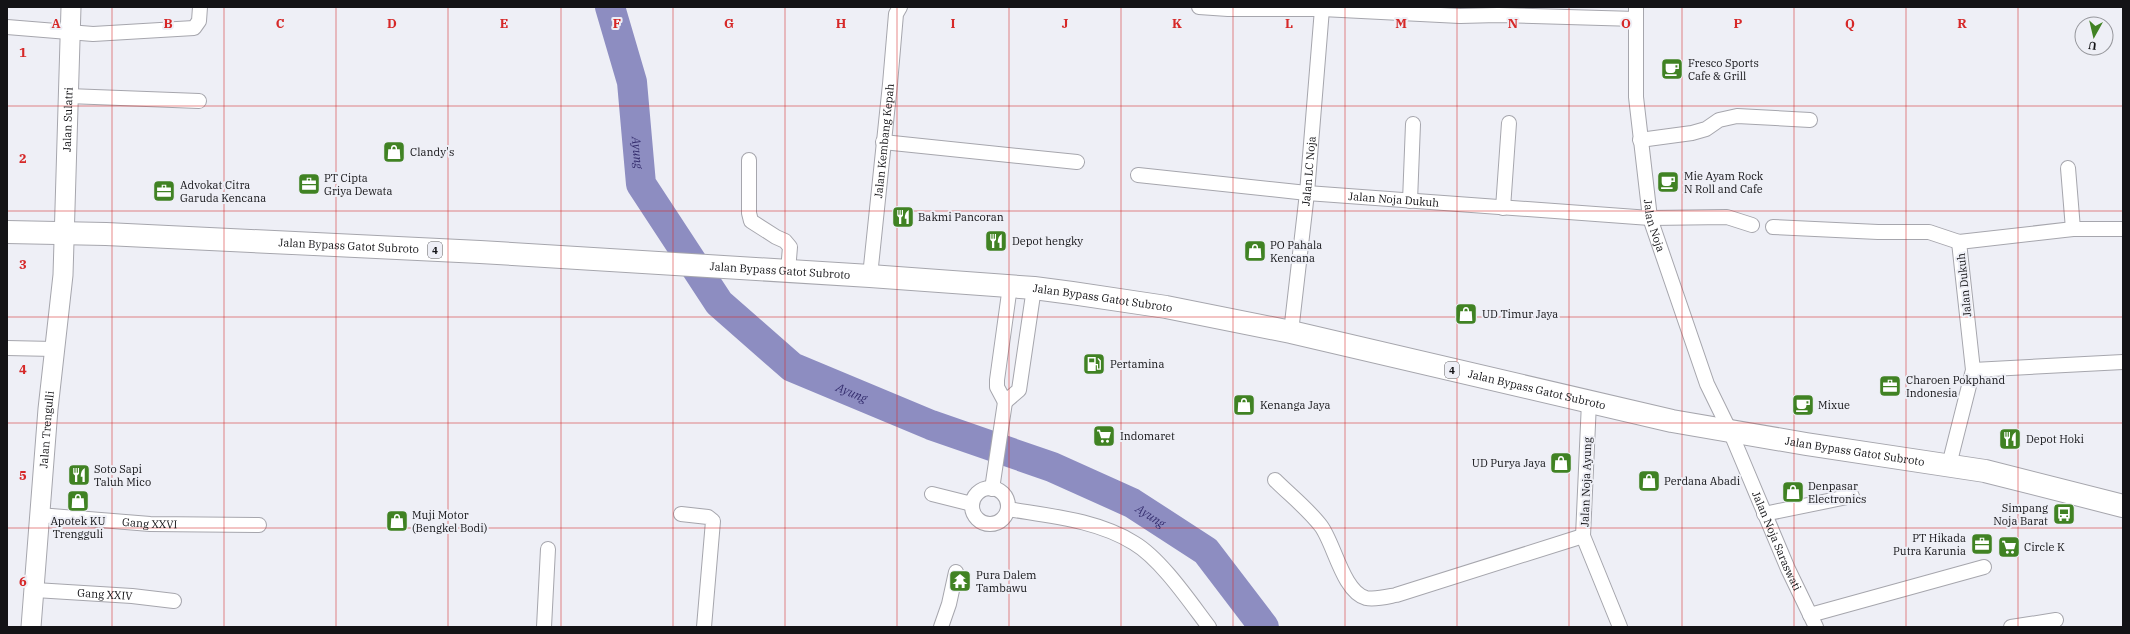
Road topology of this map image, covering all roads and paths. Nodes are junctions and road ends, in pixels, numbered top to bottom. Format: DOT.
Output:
graph roads {
  1 [pos="71,7"];
  2 [pos="200,7"];
  3 [pos="900,7"];
  4 [pos="1199,7"];
  5 [pos="1322,10"];
  6 [pos="1636,13"];
  7 [pos="7,27"];
  8 [pos="70,33"];
  9 [pos="68,96"];
  10 [pos="200,101"];
  11 [pos="1810,120"];
  12 [pos="1509,123"];
  13 [pos="1413,124"];
  14 [pos="1640,140"];
  15 [pos="883,142"];
  16 [pos="749,160"];
  17 [pos="1077,162"];
  18 [pos="2068,168"];
  19 [pos="1138,175"];
  20 [pos="1307,194"];
  21 [pos="1410,201"];
  22 [pos="1503,208"];
  23 [pos="1650,218"];
  24 [pos="1752,225"];
  25 [pos="1773,226"];
  26 [pos="2073,229"];
  27 [pos="2123,229"];
  28 [pos="7,232"];
  29 [pos="63,233"];
  30 [pos="1959,242"];
  31 [pos="781,271"];
  32 [pos="870,276"];
  33 [pos="1010,286"];
  34 [pos="1034,288"];
  35 [pos="1291,332"];
  36 [pos="7,348"];
  37 [pos="1002,348"];
  38 [pos="54,349"];
  39 [pos="1024,351"];
  40 [pos="2123,362"];
  41 [pos="1973,370"];
  42 [pos="1589,402"];
  43 [pos="1004,408"];
  44 [pos="1725,422"];
  45 [pos="1949,465"];
  46 [pos="1275,480"];
  47 [pos="992,489"];
  48 [pos="932,494"];
  49 [pos="1852,496"];
  50 [pos="972,504"];
  51 [pos="2123,506"];
  52 [pos="1008,509"];
  53 [pos="681,514"];
  54 [pos="1764,514"];
  55 [pos="39,515"];
  56 [pos="259,525"];
  57 [pos="1583,536"];
  58 [pos="548,549"];
  59 [pos="1984,567"];
  60 [pos="956,572"];
  61 [pos="35,590"];
  62 [pos="174,601"];
  63 [pos="2056,620"];
  64 [pos="1813,621"];
  65 [pos="31,627"];
  66 [pos="544,627"];
  67 [pos="704,627"];
  68 [pos="941,627"];
  69 [pos="1209,627"];
  70 [pos="1620,627"];
  71 [pos="2011,627"];
  1 -- 8 [label="main road, Jalan Sulatri"];
  2 -- 8 [label="street"];
  3 -- 15 [label="street, Jalan Kembang Kepah"];
  4 -- 5 [label="street"];
  5 -- 6 [label="street"];
  5 -- 20 [label="street, Jalan LC Noja"];
  6 -- 14 [label="street, Jalan Noja"];
  7 -- 8 [label="street"];
  8 -- 9 [label="main road, Jalan Sulatri"];
  9 -- 10 [label="street"];
  9 -- 29 [label="main road, Jalan Sulatri"];
  11 -- 14 [label="street"];
  12 -- 22 [label="street"];
  13 -- 21 [label="street"];
  14 -- 23 [label="street, Jalan Noja"];
  15 -- 17 [label="street"];
  15 -- 32 [label="street, Jalan Kembang Kepah"];
  16 -- 31 [label="street"];
  18 -- 26 [label="street"];
  19 -- 20 [label="street, Jalan Noja Dukuh"];
  20 -- 21 [label="street, Jalan Noja Dukuh"];
  20 -- 35 [label="street, Jalan LC Noja"];
  21 -- 22 [label="street, Jalan Noja Dukuh"];
  22 -- 23 [label="street, Jalan Noja Dukuh"];
  23 -- 24 [label="street, Jalan Noja Dukuh"];
  23 -- 44 [label="street, Jalan Noja"];
  25 -- 30 [label="street"];
  26 -- 27 [label="street, Jalan Dukuh"];
  26 -- 30 [label="street, Jalan Dukuh"];
  28 -- 29 [label="highway, 4"];
  29 -- 31 [label="highway, Jalan Bypass Gatot Subroto / 4"];
  29 -- 38 [label="main road, Jalan Trengulli"];
  30 -- 41 [label="street, Jalan Dukuh"];
  31 -- 32 [label="highway, Jalan Bypass Gatot Subroto / 4"];
  32 -- 33 [label="highway, Jalan Bypass Gatot Subroto / 4"];
  33 -- 34 [label="highway, Jalan Bypass Gatot Subroto / 4"];
  33 -- 37 [label="street"];
  34 -- 35 [label="highway, Jalan Bypass Gatot Subroto / 4"];
  34 -- 39 [label="street"];
  35 -- 42 [label="highway, Jalan Bypass Gatot Subroto / 4"];
  36 -- 38 [label="street"];
  37 -- 39 [label="street"];
  37 -- 43 [label="street"];
  38 -- 55 [label="main road, Jalan Trengulli"];
  39 -- 43 [label="street"];
  40 -- 41 [label="street"];
  41 -- 45 [label="street, Jalan Dukuh"];
  42 -- 44 [label="highway, Jalan Bypass Gatot Subroto / 4"];
  42 -- 57 [label="street, Jalan Noja Ayung"];
  43 -- 47 [label="street"];
  44 -- 45 [label="highway, Jalan Bypass Gatot Subroto / 4"];
  44 -- 54 [label="street, Jalan Noja Saraswati"];
  45 -- 51 [label="highway, Jalan Bypass Gatot Subroto / 4"];
  46 -- 57 [label="street"];
  47 -- 50 [label="street"];
  47 -- 52 [label="street"];
  48 -- 50 [label="street"];
  49 -- 54 [label="street"];
  50 -- 52 [label="street"];
  52 -- 69 [label="street"];
  53 -- 67 [label="street"];
  54 -- 64 [label="street, Jalan Noja Saraswati"];
  55 -- 56 [label="street, Gang XXVI"];
  55 -- 61 [label="main road, Jalan Trengulli"];
  57 -- 70 [label="street, Jalan Noja Ayung"];
  58 -- 66 [label="street"];
  59 -- 64 [label="street"];
  60 -- 68 [label="street"];
  61 -- 62 [label="street, Gang XXIV"];
  61 -- 65 [label="main road, Jalan Trengulli"];
  63 -- 71 [label="street"];
}
